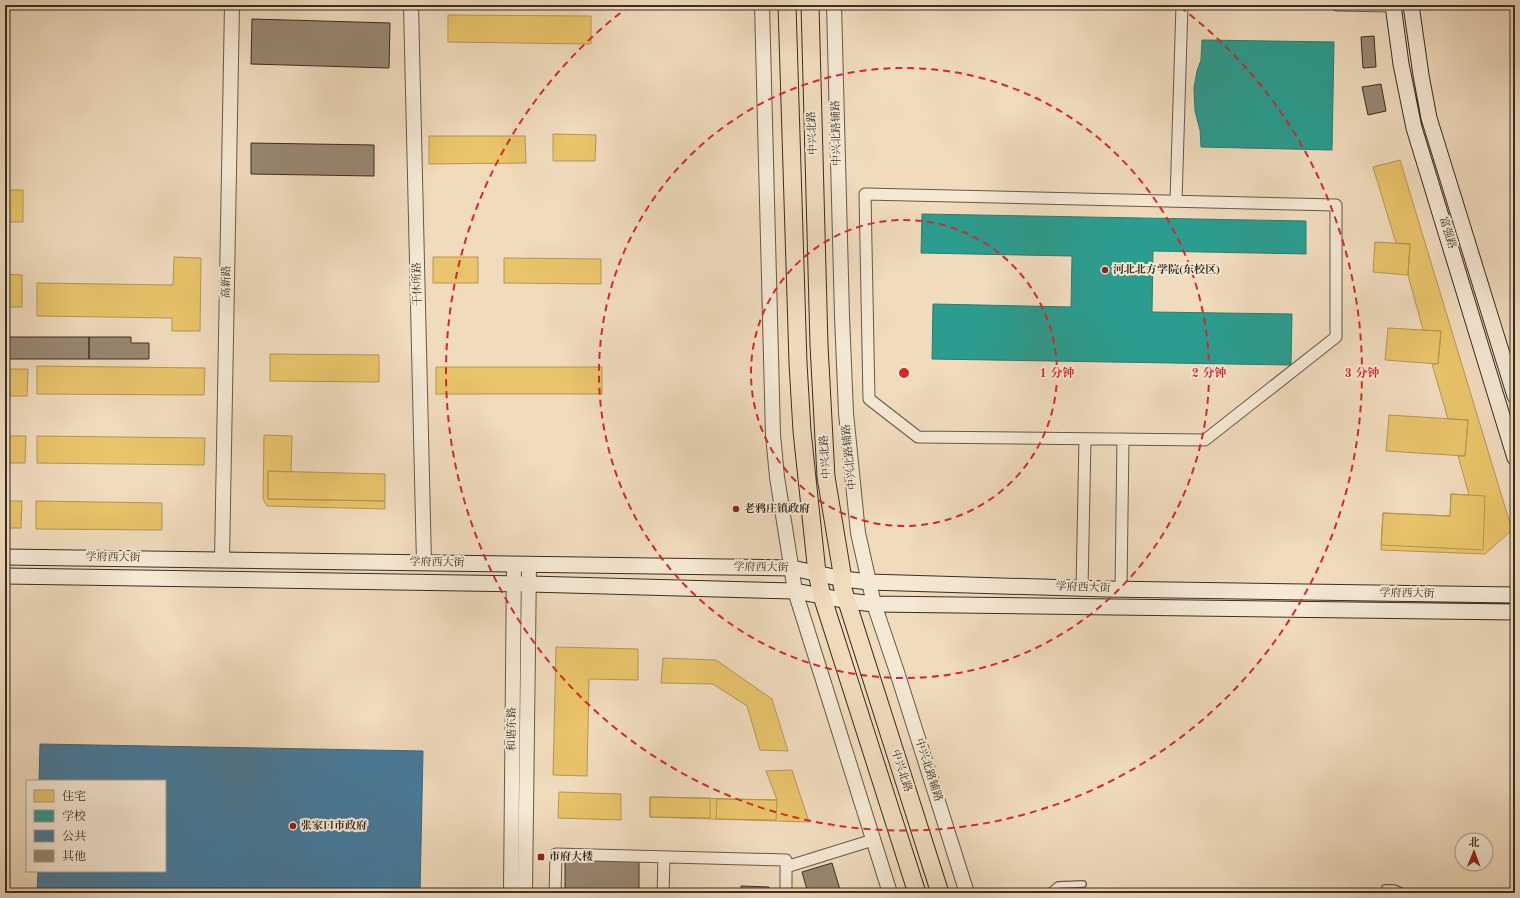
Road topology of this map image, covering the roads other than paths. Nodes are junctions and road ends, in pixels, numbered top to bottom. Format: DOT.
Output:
graph roads {
  1 [pos="232,5"];
  2 [pos="412,5"];
  3 [pos="762,5"];
  4 [pos="788,5"];
  5 [pos="810,5"];
  6 [pos="834,5"];
  7 [pos="1182,5"];
  8 [pos="1337,5"];
  9 [pos="1411,5"];
  10 [pos="1393,6"];
  11 [pos="1176,201"];
  12 [pos="1515,396"];
  13 [pos="1085,439"];
  14 [pos="1123,439"];
  15 [pos="1515,458"];
  16 [pos="5,557"];
  17 [pos="222,560"];
  18 [pos="424,563"];
  19 [pos="514,564"];
  20 [pos="529,564"];
  21 [pos="792,568"];
  22 [pos="816,573"];
  23 [pos="5,576"];
  24 [pos="843,579"];
  25 [pos="869,582"];
  26 [pos="514,584"];
  27 [pos="530,584"];
  28 [pos="1082,588"];
  29 [pos="1121,589"];
  30 [pos="796,591"];
  31 [pos="1515,595"];
  32 [pos="822,596"];
  33 [pos="848,601"];
  34 [pos="874,604"];
  35 [pos="1515,612"];
  36 [pos="873,840"];
  37 [pos="664,857"];
  38 [pos="786,867"];
  39 [pos="1083,884"];
  40 [pos="1385,888"];
  41 [pos="511,893"];
  42 [pos="526,893"];
  43 [pos="555,893"];
  44 [pos="663,893"];
  45 [pos="786,893"];
  46 [pos="890,893"];
  47 [pos="917,893"];
  48 [pos="940,893"];
  49 [pos="967,893"];
  50 [pos="1048,893"];
  51 [pos="1405,893"];
  1 -- 17 [label="street, 高新路"];
  2 -- 18 [label="street, 干休所路"];
  3 -- 21 [label="street"];
  4 -- 22 [label="main road, 中兴北路"];
  5 -- 24 [label="main road, 中兴北路"];
  6 -- 25 [label="street, 中兴北路辅路"];
  7 -- 11 [label="street"];
  8 -- 10 [label="street"];
  9 -- 12 [label="main road, 富强路"];
  10 -- 15 [label="main road, 富强路"];
  11 -- 13 [label="street"];
  11 -- 14 [label="street"];
  13 -- 14 [label="street"];
  13 -- 28 [label="street"];
  14 -- 29 [label="street"];
  16 -- 17 [label="main road, 学府西大街"];
  17 -- 18 [label="main road, 学府西大街"];
  18 -- 19 [label="main road, 学府西大街"];
  19 -- 20 [label="main road, 学府西大街"];
  19 -- 26 [label="street, 和谐东路"];
  20 -- 21 [label="main road, 学府西大街"];
  20 -- 27 [label="street, 和谐东路"];
  21 -- 22 [label="main road, 学府西大街"];
  21 -- 30 [label="street"];
  22 -- 24 [label="main road, 学府西大街"];
  22 -- 32 [label="main road, 中兴北路"];
  23 -- 26 [label="main road, 学府西大街"];
  24 -- 25 [label="main road, 学府西大街"];
  24 -- 33 [label="main road, 中兴北路"];
  25 -- 28 [label="main road, 学府西大街"];
  25 -- 34 [label="street, 中兴北路辅路"];
  26 -- 27 [label="main road, 学府西大街"];
  26 -- 41 [label="street, 和谐东路"];
  27 -- 30 [label="main road, 学府西大街"];
  27 -- 42 [label="street, 和谐东路"];
  28 -- 29 [label="main road, 学府西大街"];
  29 -- 31 [label="main road, 学府西大街"];
  30 -- 32 [label="main road, 学府西大街"];
  30 -- 36 [label="street"];
  32 -- 33 [label="main road, 学府西大街"];
  32 -- 47 [label="main road, 中兴北路"];
  33 -- 34 [label="main road, 学府西大街"];
  33 -- 48 [label="main road, 中兴北路"];
  34 -- 35 [label="main road, 学府西大街"];
  34 -- 49 [label="street, 中兴北路辅路"];
  36 -- 38 [label="street"];
  36 -- 46 [label="street"];
  37 -- 38 [label="street"];
  37 -- 43 [label="street"];
  37 -- 44 [label="street"];
  38 -- 45 [label="street"];
  39 -- 50 [label="lane"];
  40 -- 51 [label="lane"];
}
